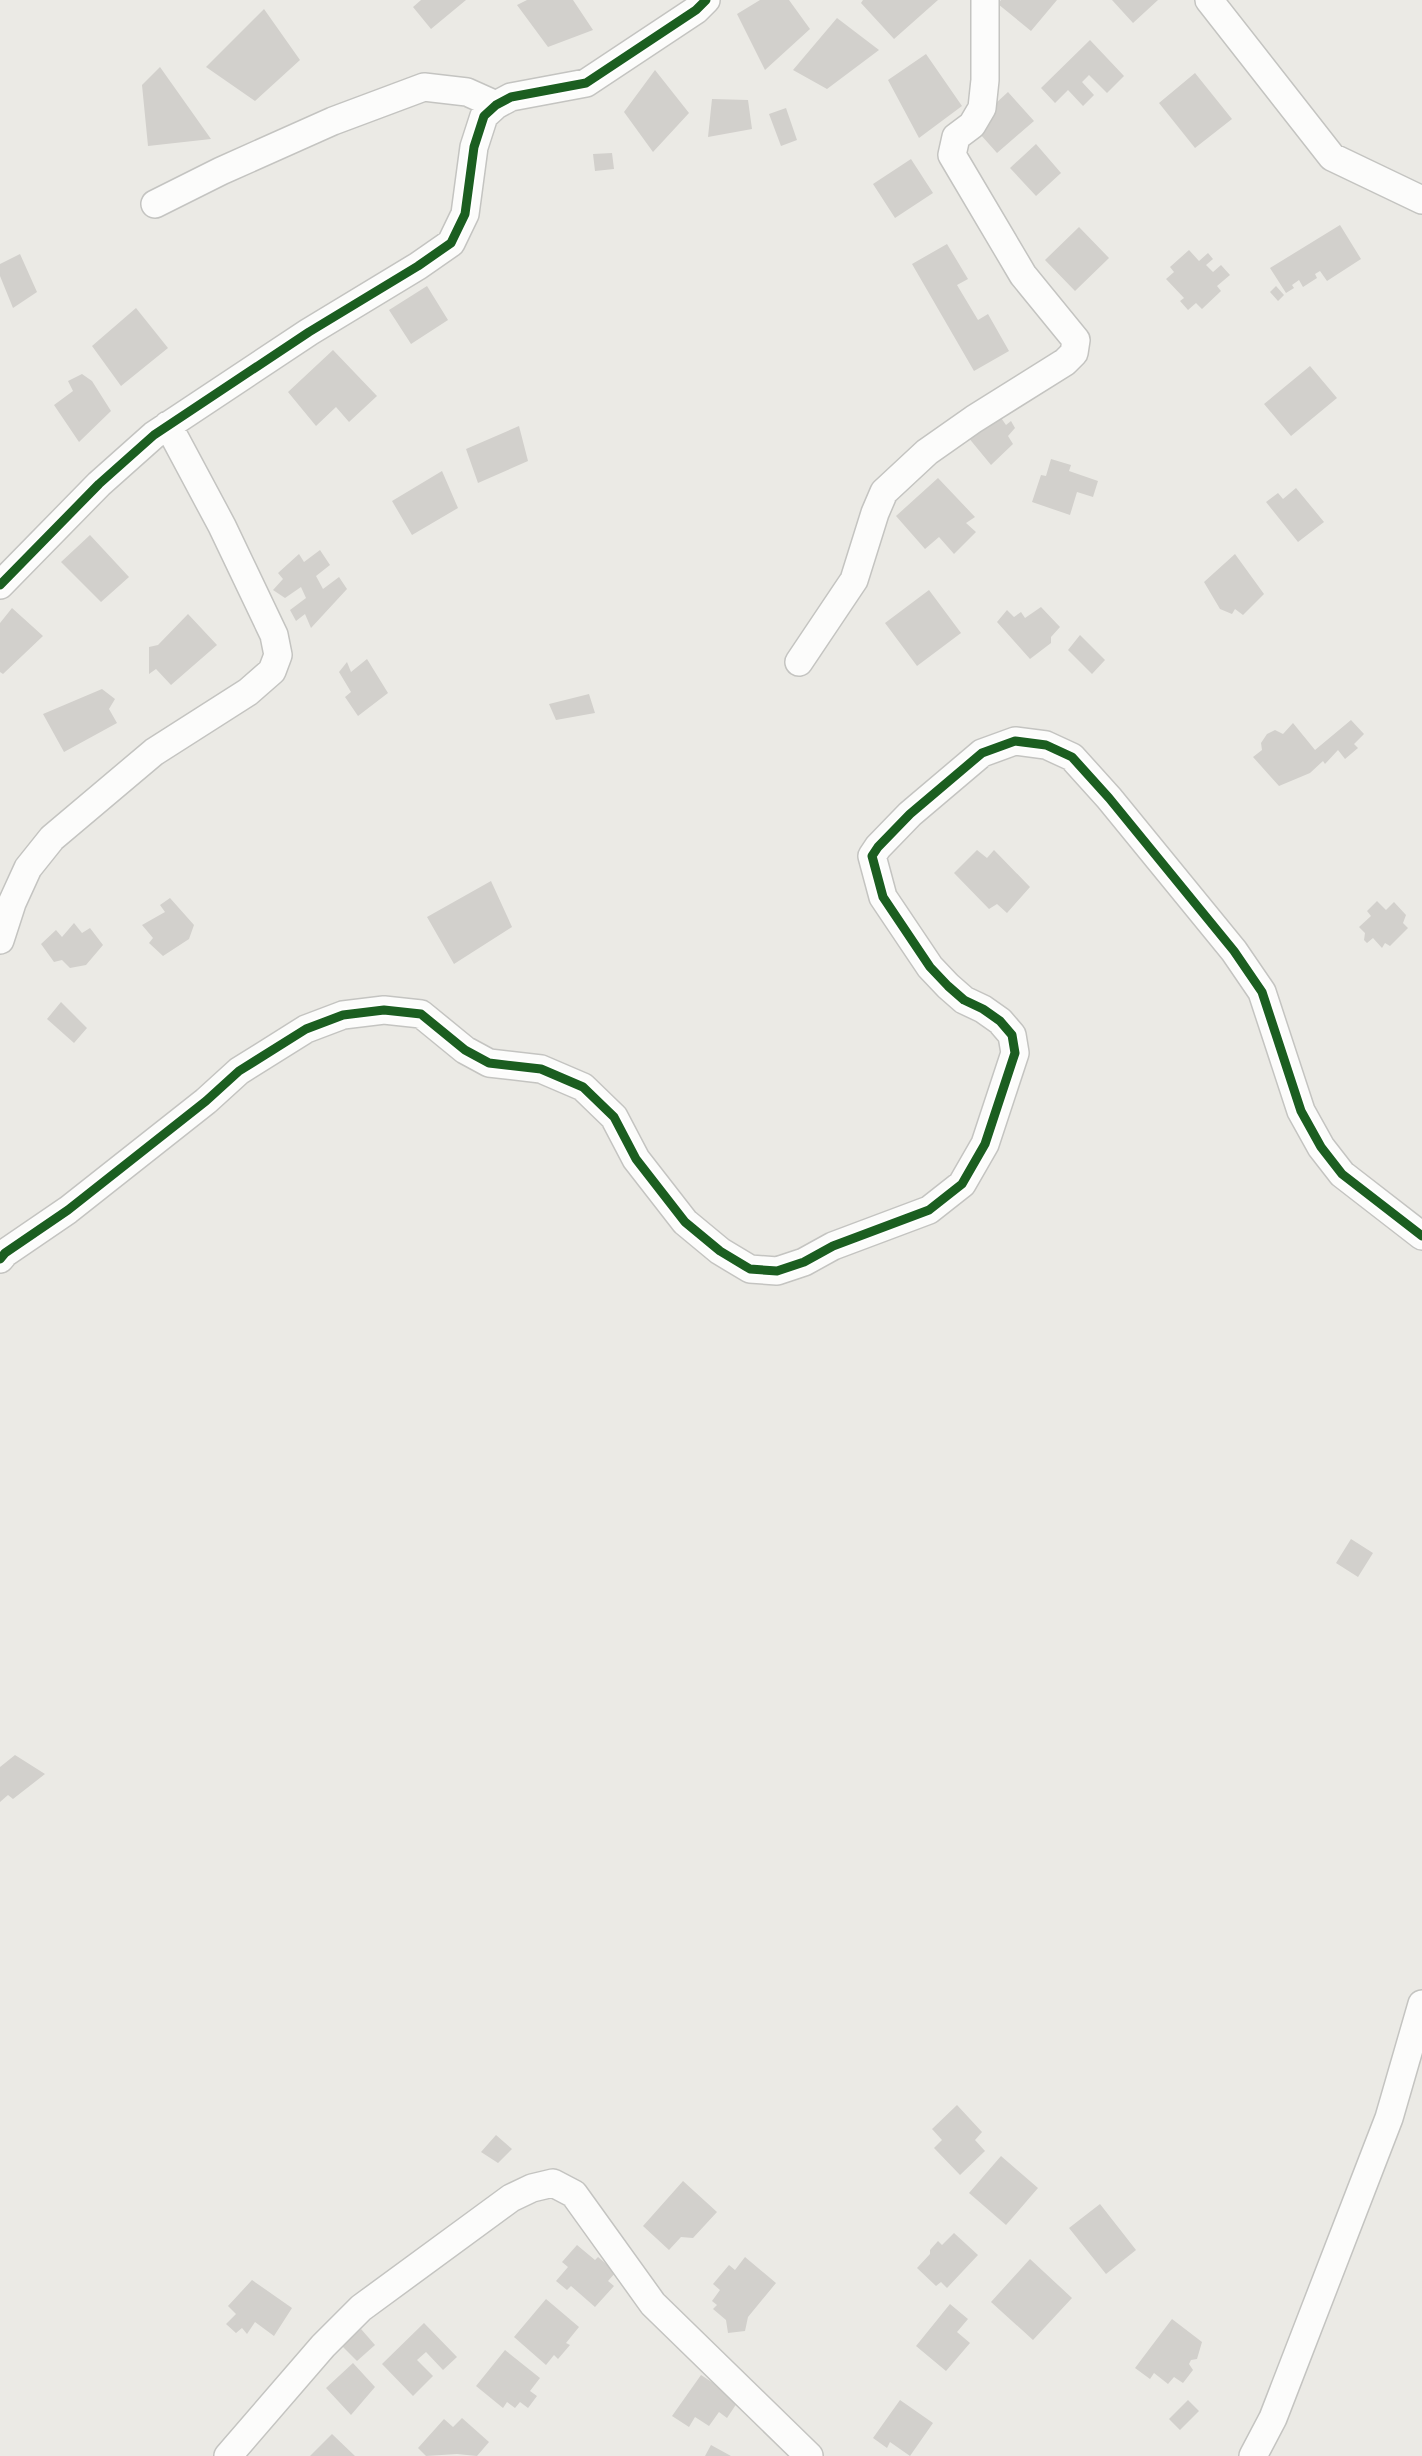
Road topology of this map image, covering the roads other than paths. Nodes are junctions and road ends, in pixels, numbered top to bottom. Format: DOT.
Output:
graph roads {
  1 [pos="706,0"];
  2 [pos="985,0"];
  3 [pos="1209,0"];
  4 [pos="496,105"];
  5 [pos="1422,200"];
  6 [pos="155,204"];
  7 [pos="168,425"];
  8 [pos="0,585"];
  9 [pos="799,662"];
  10 [pos="0,940"];
  11 [pos="1422,1236"];
  12 [pos="0,1259"];
  13 [pos="1422,2004"];
  14 [pos="228,2456"];
  15 [pos="809,2456"];
  16 [pos="1253,2456"];
  1 -- 4 [label="street"];
  2 -- 9 [label="street"];
  3 -- 5 [label="street"];
  4 -- 6 [label="street"];
  4 -- 7 [label="street"];
  7 -- 8 [label="street"];
  7 -- 10 [label="street"];
  11 -- 12 [label="street"];
  13 -- 16 [label="street"];
  14 -- 15 [label="street"];
}
